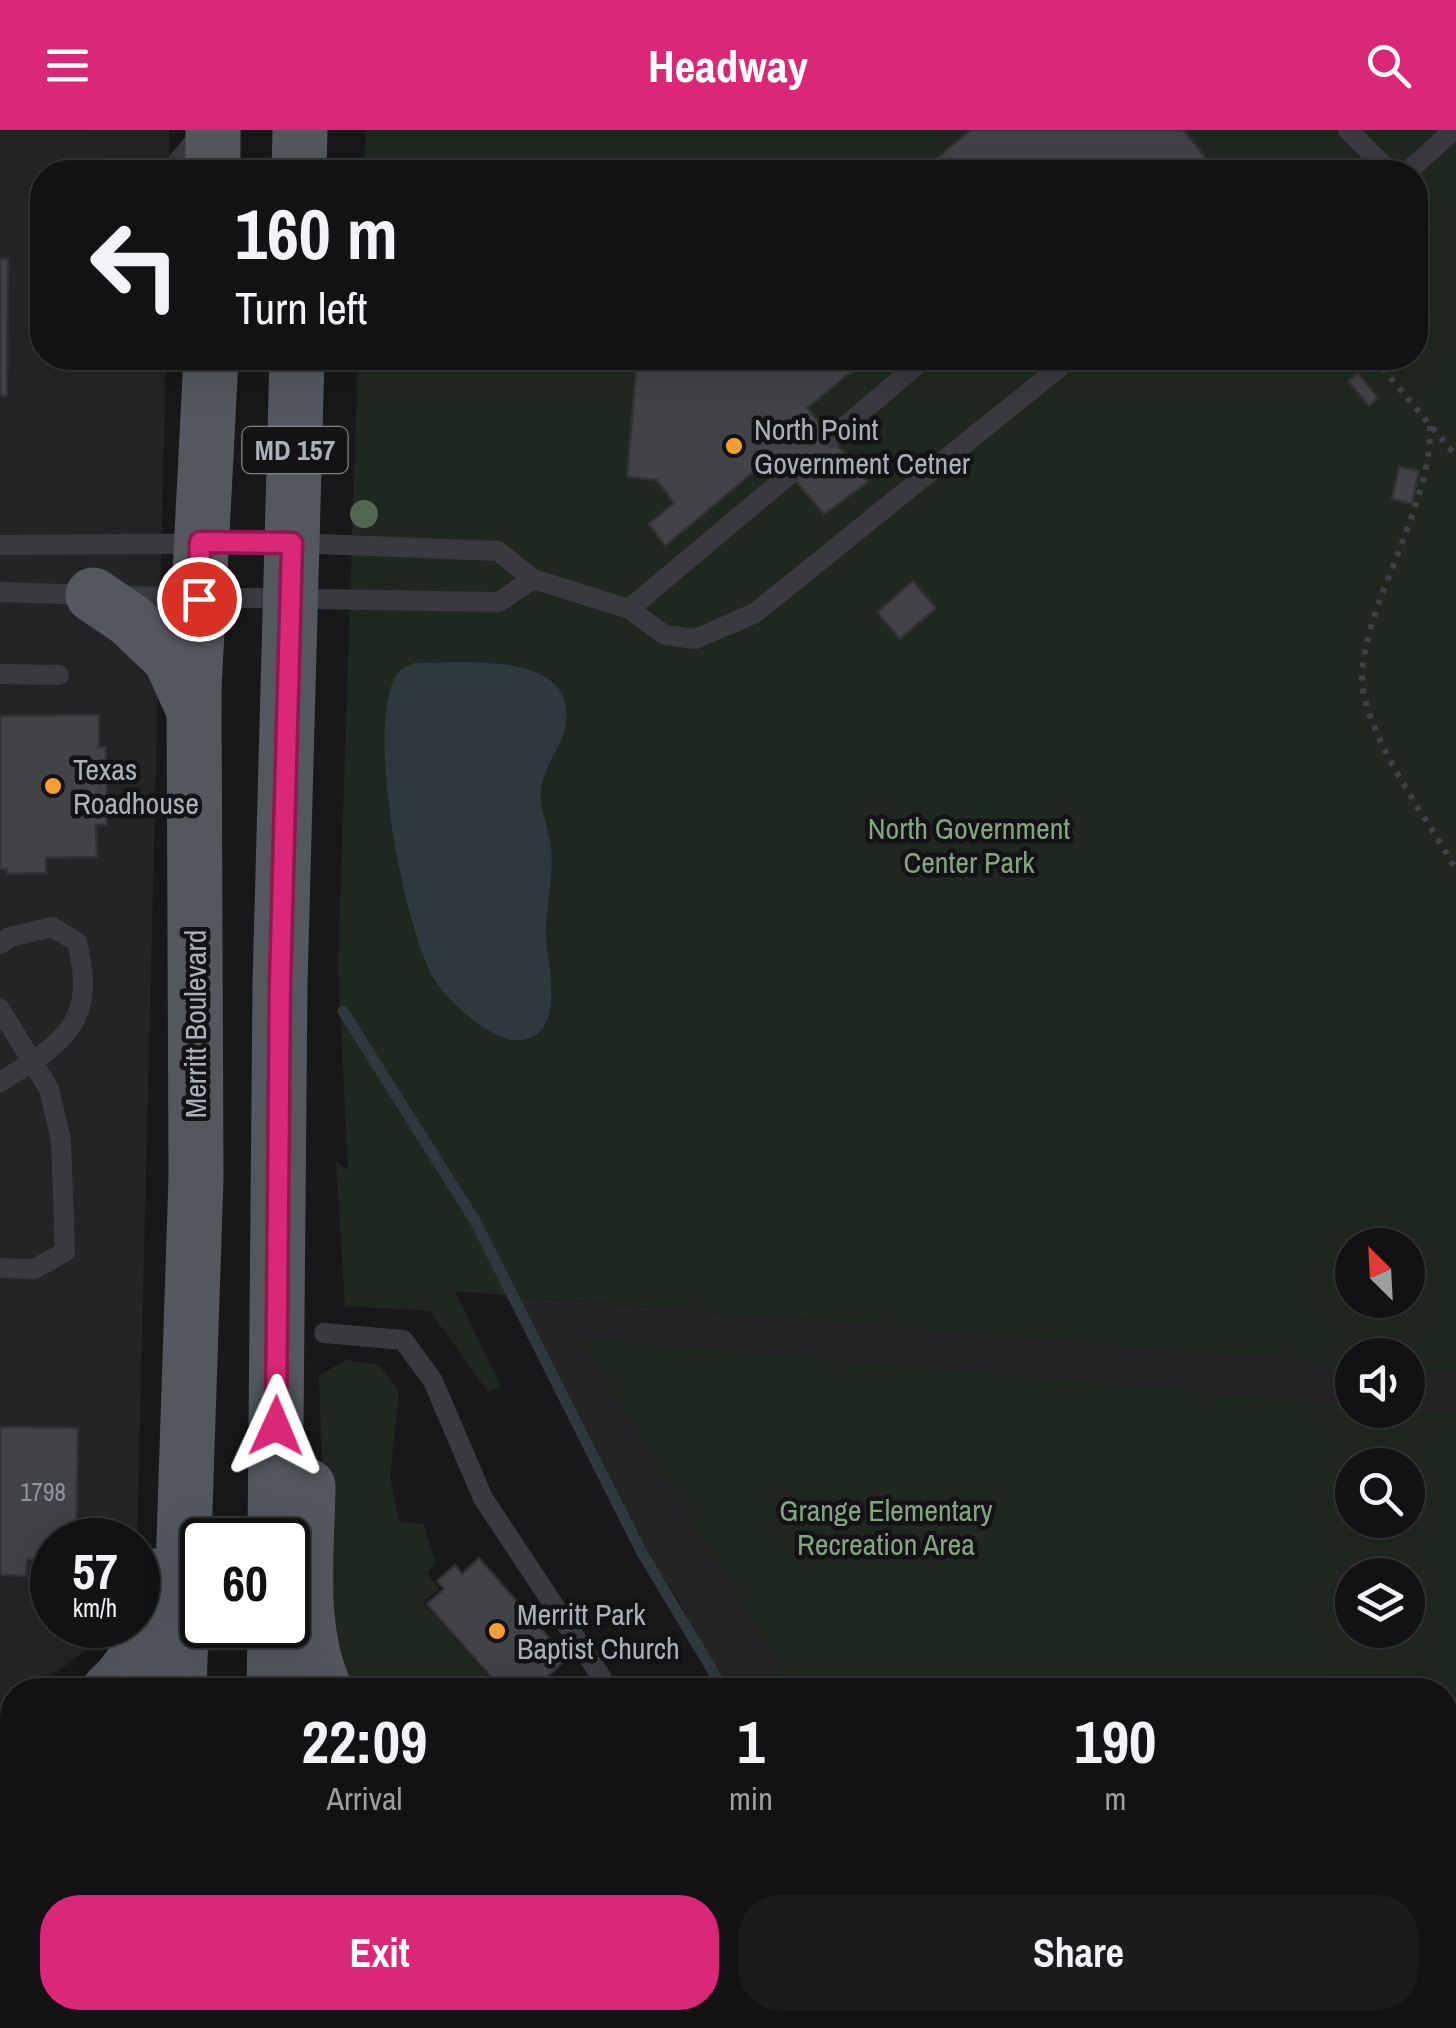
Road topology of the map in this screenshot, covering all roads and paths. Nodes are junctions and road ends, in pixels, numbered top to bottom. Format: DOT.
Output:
graph roads {
  1 [pos="205,130"];
  2 [pos="213,130"];
  3 [pos="300,130"];
  4 [pos="1348,130"];
  5 [pos="1454,130"];
  6 [pos="180,160"];
  7 [pos="213,160"];
  8 [pos="299,160"];
  9 [pos="1378,160"];
  10 [pos="1420,160"];
  11 [pos="210,370"];
  12 [pos="297,370"];
  13 [pos="911,370"];
  14 [pos="1056,370"];
  15 [pos="1384,370"];
  16 [pos="1430,426"];
  17 [pos="831,438"];
  18 [pos="1456,456"];
  19 [pos="790,474"];
  20 [pos="200,542"];
  21 [pos="292,543"];
  22 [pos="0,545"];
  23 [pos="533,579"];
  24 [pos="0,592"];
  25 [pos="94,595"];
  26 [pos="199,599"];
  27 [pos="290,601"];
  28 [pos="629,609"];
  29 [pos="0,674"];
  30 [pos="59,675"];
  31 [pos="194,711"];
  32 [pos="1456,870"];
  33 [pos="0,944"];
  34 [pos="0,1009"];
  35 [pos="32,1062"];
  36 [pos="0,1082"];
  37 [pos="196,1178"];
  38 [pos="0,1268"];
  39 [pos="324,1332"];
  40 [pos="276,1426"];
  41 [pos="275,1518"];
  42 [pos="275,1648"];
  43 [pos="120,1678"];
  44 [pos="179,1678"];
  45 [pos="274,1678"];
  46 [pos="319,1678"];
  47 [pos="602,1678"];
  1 -- 6 [label="lane"];
  2 -- 7 [label="main road"];
  3 -- 8 [label="main road"];
  4 -- 9 [label="lane"];
  5 -- 10 [label="lane"];
  11 -- 20 [label="main road, Merritt Boulevard / MD 157"];
  12 -- 21 [label="main road, MD 157"];
  13 -- 17 [label="lane"];
  14 -- 28 [label="lane"];
  15 -- 16 [label="path"];
  16 -- 18 [label="path"];
  16 -- 32 [label="path"];
  19 -- 28 [label="lane"];
  20 -- 21 [label="lane"];
  20 -- 22 [label="lane"];
  20 -- 26 [label="main road, Merritt Boulevard / MD 157"];
  21 -- 23 [label="lane"];
  21 -- 27 [label="main road, MD 157"];
  23 -- 27 [label="lane"];
  23 -- 28 [label="lane"];
  24 -- 25 [label="lane"];
  25 -- 26 [label="lane"];
  25 -- 31 [label="main road"];
  26 -- 27 [label="lane"];
  26 -- 31 [label="main road, Merritt Boulevard / MD 157"];
  27 -- 40 [label="main road, MD 157"];
  29 -- 30 [label="lane"];
  31 -- 37 [label="main road, Merritt Boulevard / MD 157"];
  33 -- 35 [label="lane"];
  34 -- 35 [label="lane"];
  35 -- 36 [label="lane"];
  35 -- 38 [label="lane"];
  37 -- 43 [label="main road"];
  37 -- 44 [label="main road, Merritt Boulevard / MD 157"];
  39 -- 47 [label="lane"];
  40 -- 41 [label="main road, MD 157"];
  40 -- 46 [label="main road"];
  42 -- 45 [label="main road"];
}
